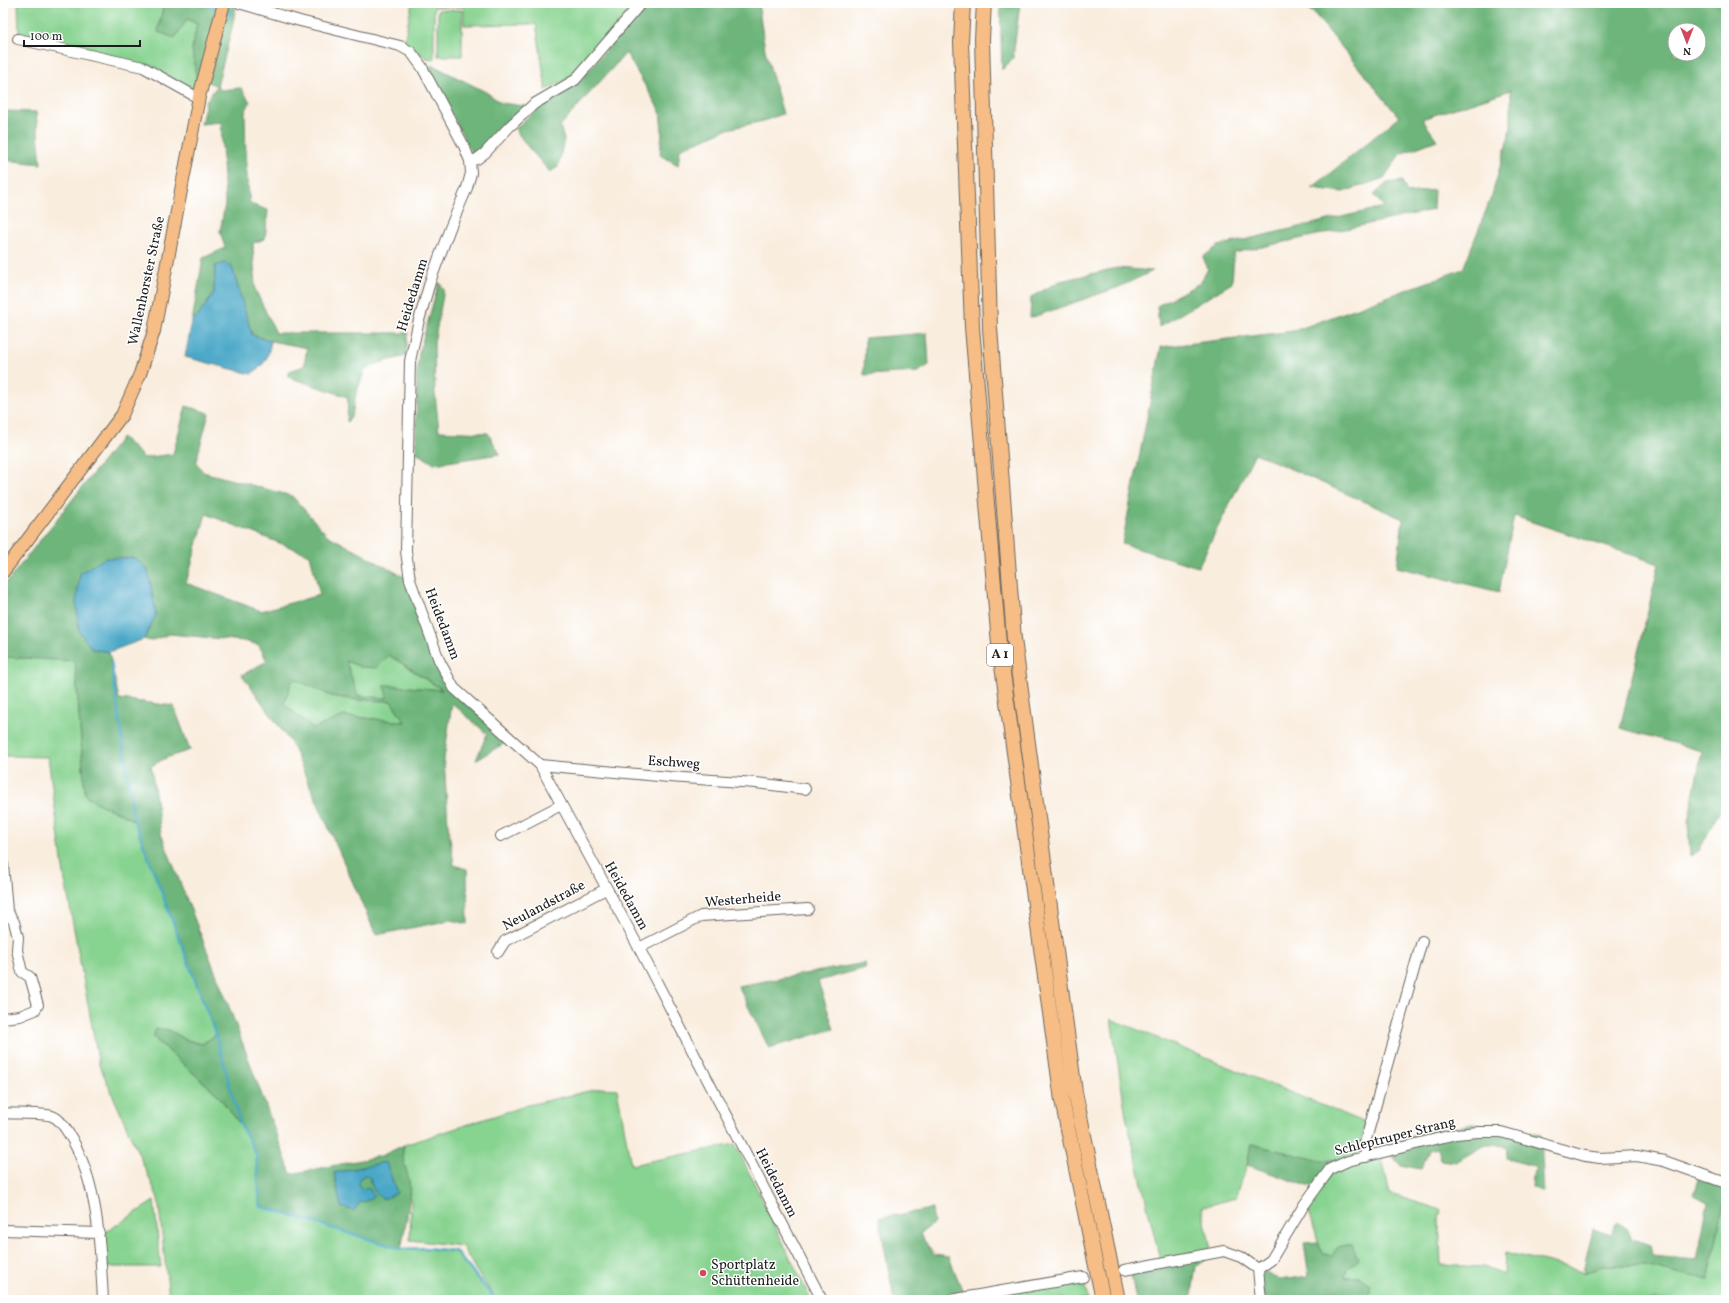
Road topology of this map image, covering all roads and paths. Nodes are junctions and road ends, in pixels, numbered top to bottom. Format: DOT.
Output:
graph roads {
  1 [pos="224,3"];
  2 [pos="239,3"];
  3 [pos="640,3"];
  4 [pos="963,3"];
  5 [pos="984,3"];
  6 [pos="18,39"];
  7 [pos="199,97"];
  8 [pos="470,161"];
  9 [pos="3,572"];
  10 [pos="540,765"];
  11 [pos="805,789"];
  12 [pos="561,805"];
  13 [pos="501,836"];
  14 [pos="3,864"];
  15 [pos="5,889"];
  16 [pos="606,889"];
  17 [pos="808,909"];
  18 [pos="1422,941"];
  19 [pos="639,948"];
  20 [pos="498,952"];
  21 [pos="3,1018"];
  22 [pos="3,1113"];
  23 [pos="1366,1157"];
  24 [pos="1726,1183"];
  25 [pos="3,1230"];
  26 [pos="99,1233"];
  27 [pos="1124,1270"];
  28 [pos="1258,1270"];
  29 [pos="1083,1277"];
  30 [pos="103,1300"];
  31 [pos="822,1300"];
  32 [pos="950,1300"];
  33 [pos="1103,1300"];
  34 [pos="1118,1300"];
  35 [pos="1261,1300"];
  1 -- 7 [label="main road, Wallenhorster Straße"];
  2 -- 8 [label="street"];
  3 -- 8 [label="street"];
  4 -- 33 [label="highway, A 1"];
  5 -- 34 [label="highway, A 1"];
  6 -- 7 [label="street"];
  7 -- 9 [label="main road, Wallenhorster Straße"];
  8 -- 10 [label="street, Heidedamm"];
  10 -- 11 [label="street, Eschweg"];
  10 -- 12 [label="street, Heidedamm"];
  12 -- 13 [label="street"];
  12 -- 16 [label="street, Heidedamm"];
  14 -- 15 [label="street"];
  15 -- 21 [label="street"];
  16 -- 19 [label="street, Heidedamm"];
  16 -- 20 [label="street, Neulandstraße"];
  17 -- 19 [label="street, Westerheide"];
  18 -- 23 [label="street"];
  19 -- 31 [label="street, Heidedamm"];
  22 -- 26 [label="street"];
  23 -- 24 [label="street, Schleptruper Strang"];
  23 -- 28 [label="street, Schleptruper Strang"];
  25 -- 26 [label="street"];
  26 -- 30 [label="street"];
  27 -- 28 [label="street"];
  28 -- 35 [label="street"];
  29 -- 32 [label="street"];
}
